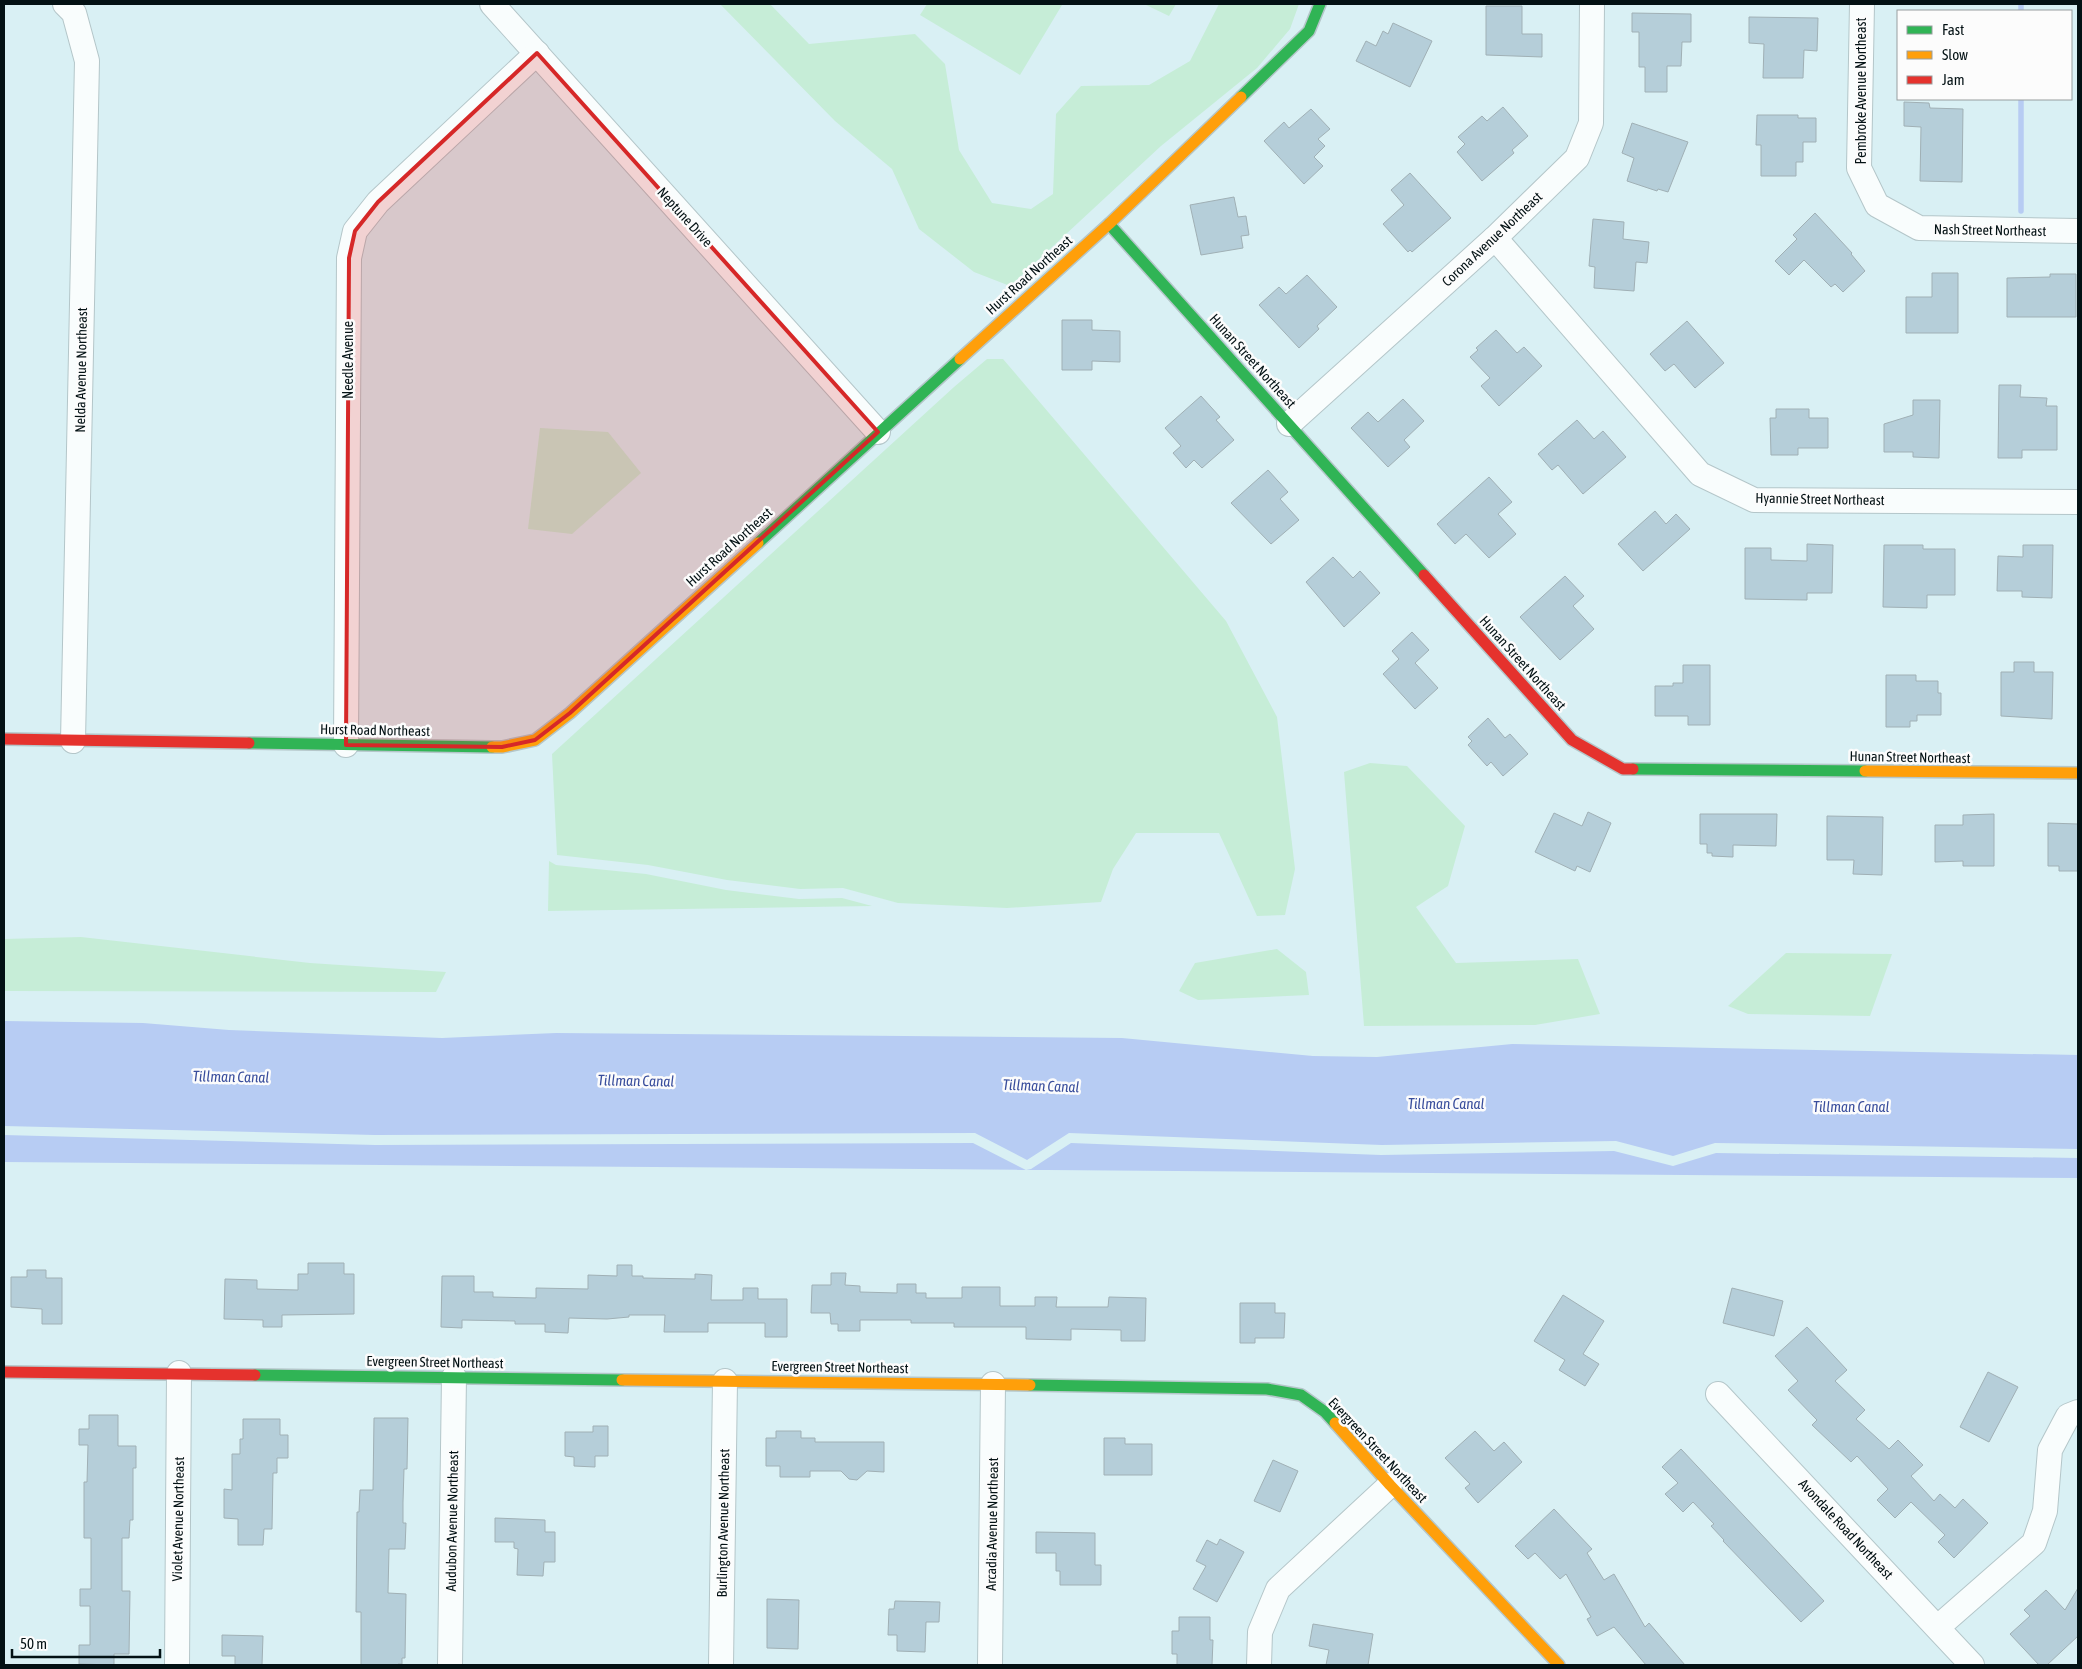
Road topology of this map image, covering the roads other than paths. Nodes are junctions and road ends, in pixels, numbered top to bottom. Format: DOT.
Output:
graph roads {
  1 [pos="65,4"];
  2 [pos="492,4"];
  3 [pos="1320,4"];
  4 [pos="1592,4"];
  5 [pos="1862,4"];
  6 [pos="537,52"];
  7 [pos="1876,205"];
  8 [pos="1109,224"];
  9 [pos="2078,232"];
  10 [pos="1495,238"];
  11 [pos="1289,424"];
  12 [pos="878,432"];
  13 [pos="2078,502"];
  14 [pos="4,739"];
  15 [pos="73,741"];
  16 [pos="346,745"];
  17 [pos="2078,773"];
  18 [pos="4,1372"];
  19 [pos="179,1373"];
  20 [pos="454,1377"];
  21 [pos="725,1381"];
  22 [pos="993,1384"];
  23 [pos="1718,1394"];
  24 [pos="2078,1412"];
  25 [pos="1390,1486"];
  26 [pos="1938,1627"];
  27 [pos="176,1665"];
  28 [pos="450,1665"];
  29 [pos="721,1665"];
  30 [pos="990,1665"];
  31 [pos="1259,1665"];
  32 [pos="1559,1665"];
  33 [pos="1972,1665"];
  1 -- 15 [label="street, Nelda Avenue Northeast"];
  2 -- 6 [label="street, Neptune Drive"];
  3 -- 8 [label="street, Hurst Road Northeast"];
  4 -- 10 [label="street, Corona Avenue Northeast"];
  5 -- 7 [label="street, Pembroke Avenue Northeast"];
  6 -- 12 [label="street, Neptune Drive"];
  6 -- 16 [label="street, Needle Avenue"];
  7 -- 9 [label="street, Nash Street Northeast"];
  8 -- 11 [label="street, Hunan Street Northeast"];
  8 -- 12 [label="street, Hurst Road Northeast"];
  10 -- 11 [label="street, Corona Avenue Northeast"];
  10 -- 13 [label="street, Hyannie Street Northeast"];
  11 -- 17 [label="street, Hunan Street Northeast"];
  12 -- 16 [label="street, Hurst Road Northeast"];
  14 -- 15 [label="street, Hurst Road Northeast"];
  15 -- 16 [label="street, Hurst Road Northeast"];
  18 -- 19 [label="street, Evergreen Street Northeast"];
  19 -- 20 [label="street, Evergreen Street Northeast"];
  19 -- 27 [label="street, Violet Avenue Northeast"];
  20 -- 21 [label="street, Evergreen Street Northeast"];
  20 -- 28 [label="street, Audubon Avenue Northeast"];
  21 -- 22 [label="street, Evergreen Street Northeast"];
  21 -- 29 [label="street, Burlington Avenue Northeast"];
  22 -- 25 [label="street, Evergreen Street Northeast"];
  22 -- 30 [label="street, Arcadia Avenue Northeast"];
  23 -- 26 [label="street, Avondale Road Northeast"];
  24 -- 26 [label="street"];
  25 -- 31 [label="street"];
  25 -- 32 [label="street, Evergreen Street Northeast"];
  26 -- 33 [label="street, Avondale Road Northeast"];
}
